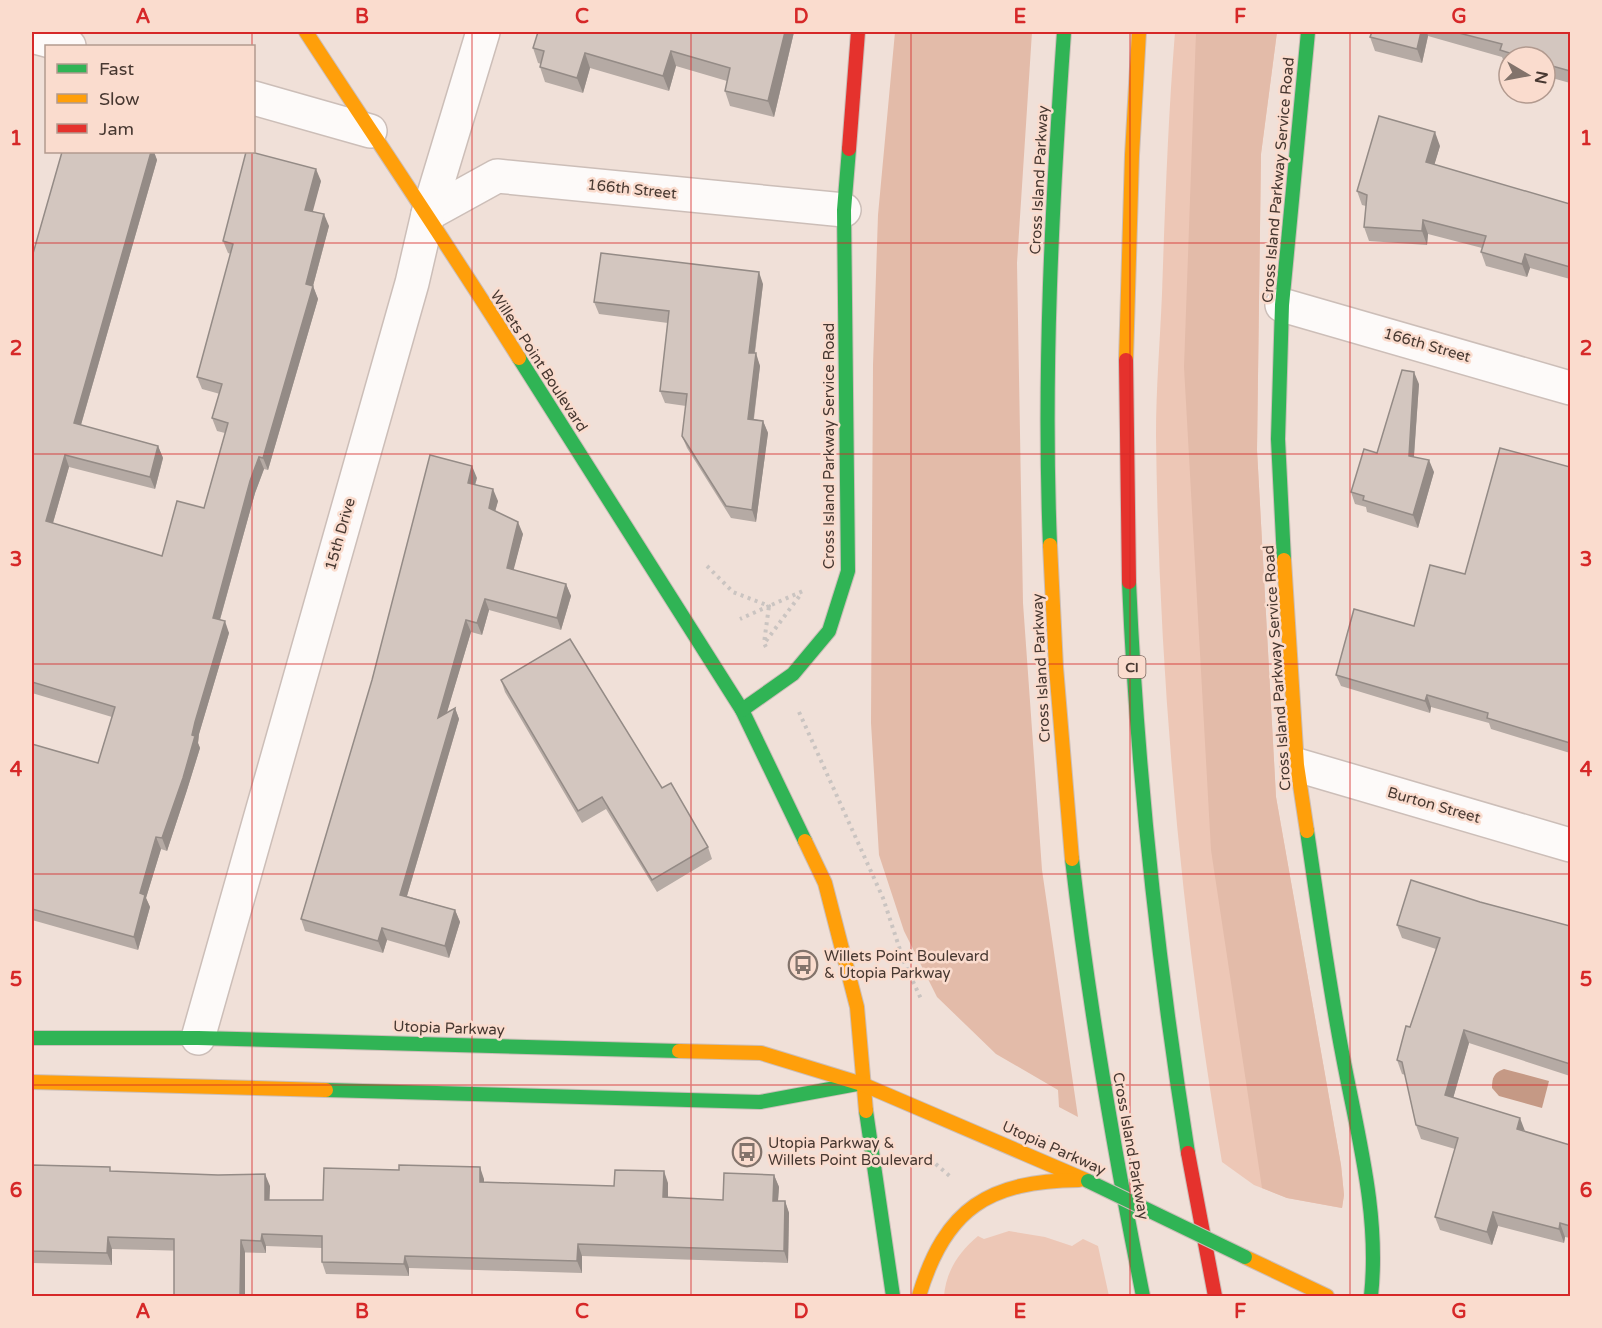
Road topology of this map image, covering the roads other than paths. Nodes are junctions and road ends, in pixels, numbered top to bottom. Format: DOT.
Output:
graph roads {
  1 [pos="306,32"];
  2 [pos="483,32"];
  3 [pos="858,32"];
  4 [pos="1064,32"];
  5 [pos="1139,32"];
  6 [pos="1308,32"];
  7 [pos="32,36"];
  8 [pos="65,45"];
  9 [pos="255,98"];
  10 [pos="370,131"];
  11 [pos="844,210"];
  12 [pos="428,214"];
  13 [pos="1282,304"];
  14 [pos="1570,388"];
  15 [pos="742,710"];
  16 [pos="1297,765"];
  17 [pos="1570,845"];
  18 [pos="32,1038"];
  19 [pos="198,1038"];
  20 [pos="32,1082"];
  21 [pos="862,1084"];
  22 [pos="1088,1180"];
  23 [pos="893,1296"];
  24 [pos="919,1296"];
  25 [pos="1142,1296"];
  26 [pos="1215,1296"];
  27 [pos="1327,1296"];
  28 [pos="1371,1296"];
  1 -- 10 [label="main road, Willets Point Boulevard"];
  2 -- 12 [label="street, 15th Drive"];
  3 -- 11 [label="main road, Cross Island Parkway Service Road"];
  4 -- 25 [label="main road, Cross Island Parkway"];
  5 -- 26 [label="main road, CI"];
  6 -- 13 [label="main road, Cross Island Parkway Service Road"];
  7 -- 8 [label="street"];
  9 -- 10 [label="street"];
  10 -- 12 [label="main road, Willets Point Boulevard"];
  11 -- 12 [label="street, 166th Street"];
  11 -- 15 [label="main road, Cross Island Parkway Service Road"];
  12 -- 15 [label="main road, Willets Point Boulevard"];
  12 -- 19 [label="street, 15th Drive"];
  13 -- 14 [label="street, 166th Street"];
  13 -- 16 [label="main road, Cross Island Parkway Service Road"];
  15 -- 21 [label="main road"];
  16 -- 17 [label="street, Burton Street"];
  16 -- 28 [label="main road, Cross Island Parkway Service Road"];
  18 -- 19 [label="main road, Utopia Parkway"];
  19 -- 21 [label="main road, Utopia Parkway"];
  20 -- 21 [label="main road"];
  21 -- 22 [label="main road, Utopia Parkway"];
  21 -- 23 [label="main road"];
  22 -- 24 [label="main road"];
  22 -- 27 [label="main road, Utopia Parkway, bridge"];
}
